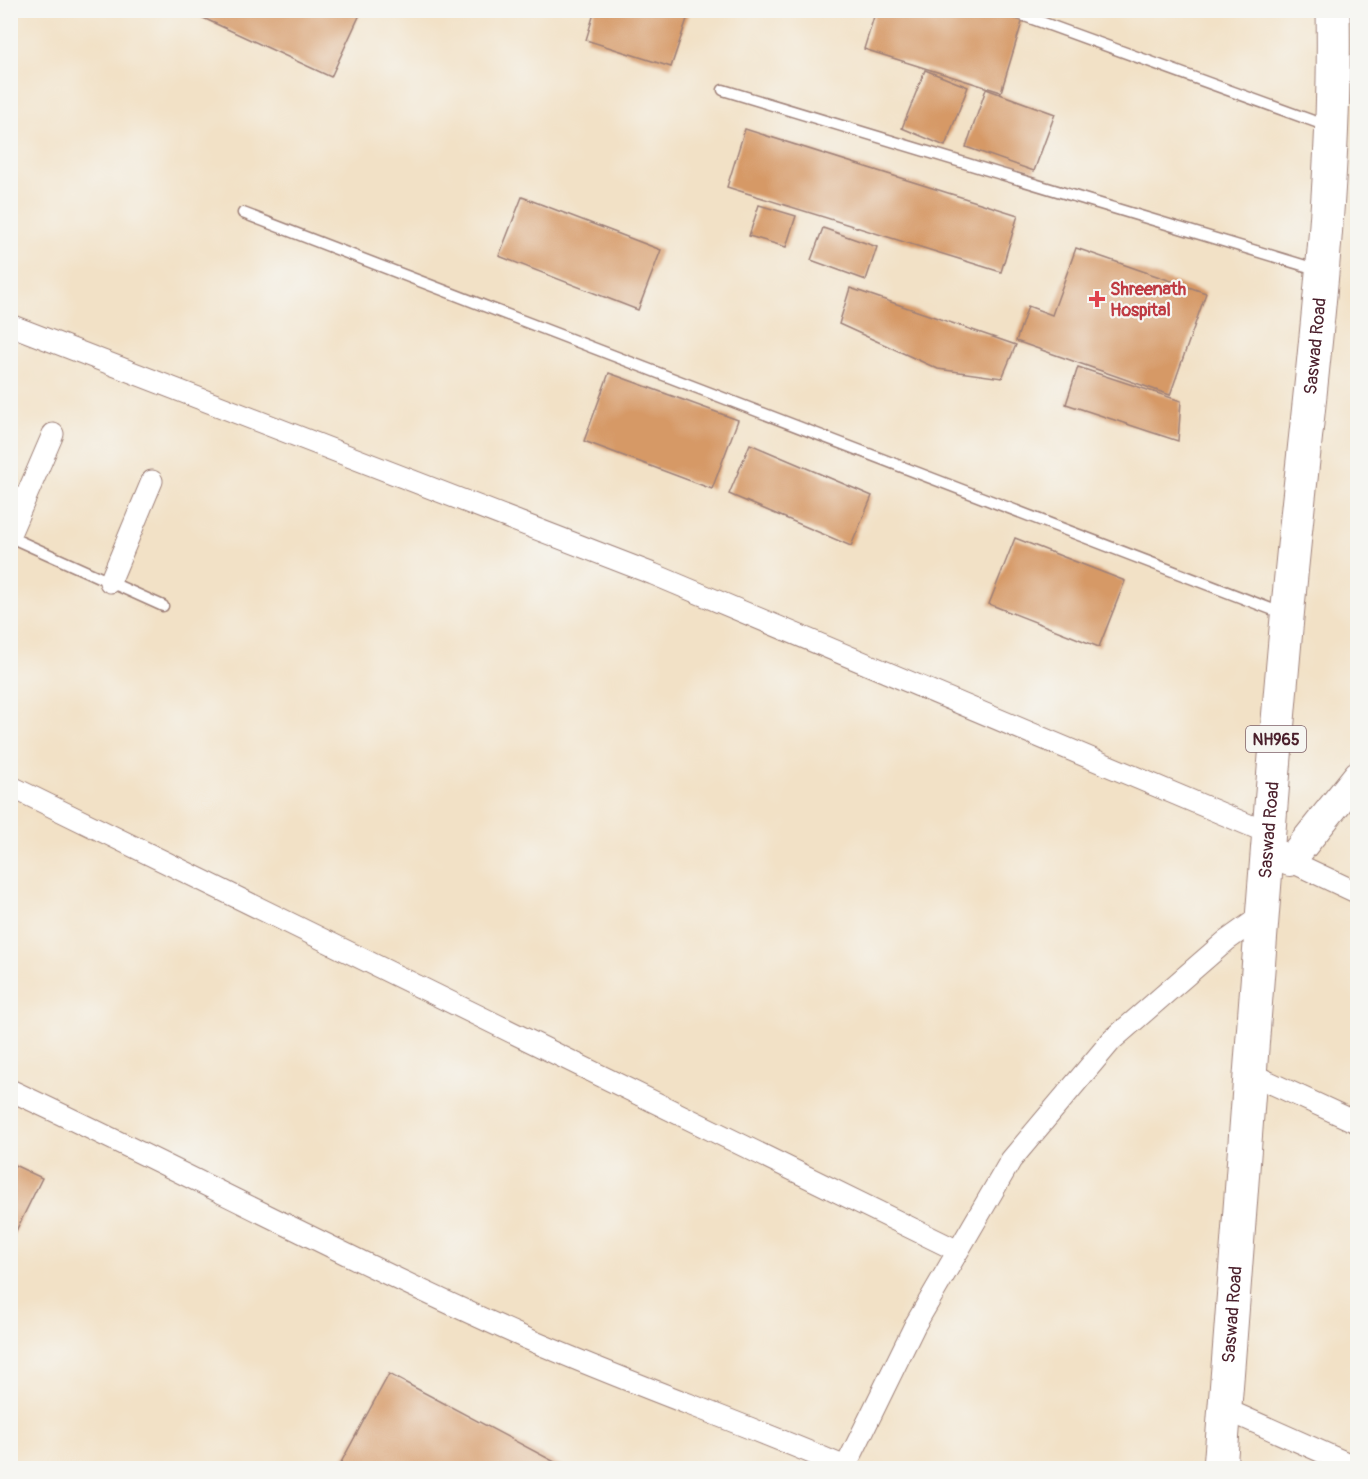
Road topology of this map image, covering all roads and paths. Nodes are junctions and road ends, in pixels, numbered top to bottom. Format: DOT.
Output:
graph roads {
  1 [pos="1008,10"];
  2 [pos="1327,13"];
  3 [pos="723,90"];
  4 [pos="1330,127"];
  5 [pos="243,213"];
  6 [pos="1322,271"];
  7 [pos="10,325"];
  8 [pos="53,434"];
  9 [pos="152,481"];
  10 [pos="10,535"];
  11 [pos="110,582"];
  12 [pos="163,606"];
  13 [pos="1287,615"];
  14 [pos="1358,776"];
  15 [pos="10,786"];
  16 [pos="1274,848"];
  17 [pos="1358,893"];
  18 [pos="1261,916"];
  19 [pos="1249,1073"];
  20 [pos="10,1090"];
  21 [pos="1358,1123"];
  22 [pos="958,1251"];
  23 [pos="1225,1409"];
  24 [pos="845,1468"];
  25 [pos="1220,1468"];
  26 [pos="1358,1468"];
  1 -- 4 [label="lane"];
  2 -- 4 [label="highway, Saswad Road / NH965"];
  3 -- 6 [label="lane"];
  4 -- 6 [label="highway, Saswad Road / NH965"];
  5 -- 13 [label="lane"];
  6 -- 13 [label="highway, Saswad Road / NH965"];
  7 -- 16 [label="street"];
  8 -- 10 [label="street"];
  9 -- 11 [label="street"];
  10 -- 11 [label="lane"];
  11 -- 12 [label="lane"];
  13 -- 16 [label="highway, Saswad Road / NH965"];
  14 -- 16 [label="street"];
  15 -- 22 [label="street"];
  16 -- 17 [label="street"];
  16 -- 18 [label="highway, Saswad Road / NH965"];
  18 -- 19 [label="highway, Saswad Road / NH965"];
  18 -- 22 [label="street"];
  19 -- 21 [label="street"];
  19 -- 23 [label="highway, Saswad Road / NH965"];
  20 -- 24 [label="street"];
  22 -- 24 [label="street"];
  23 -- 25 [label="highway, Saswad Road / NH965"];
  23 -- 26 [label="street"];
}
